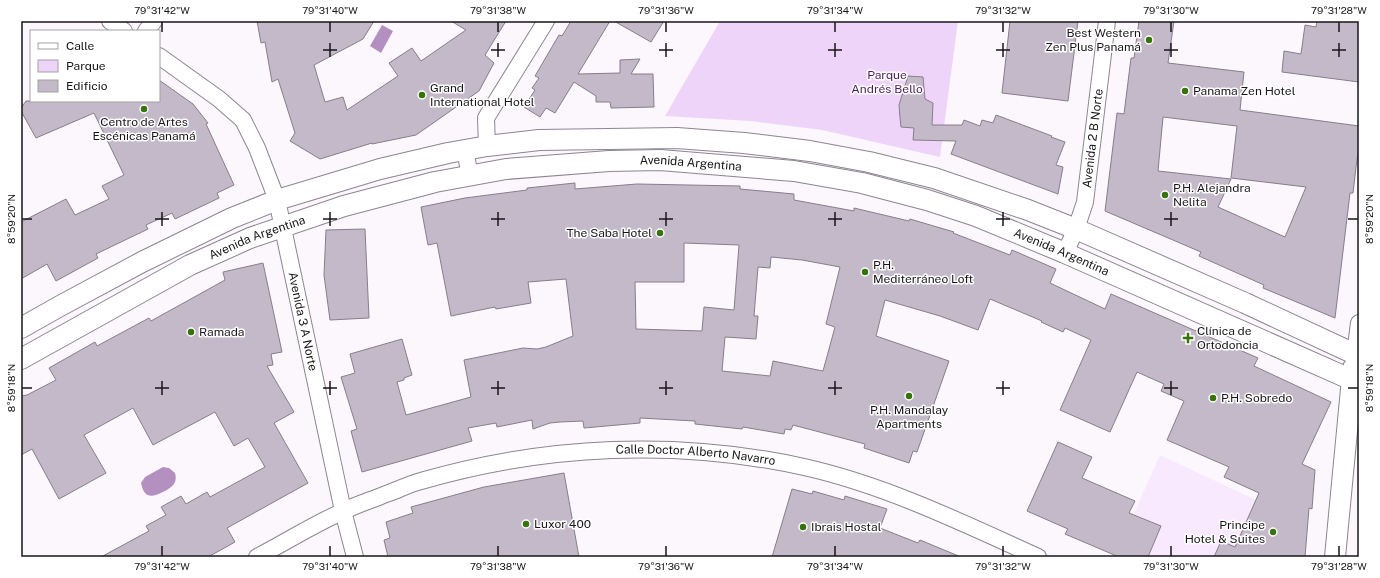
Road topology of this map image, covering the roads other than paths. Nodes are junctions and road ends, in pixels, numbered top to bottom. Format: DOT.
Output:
graph roads {
  1 [pos="110,21"];
  2 [pos="154,21"];
  3 [pos="546,21"];
  4 [pos="1107,21"];
  5 [pos="123,30"];
  6 [pos="147,30"];
  7 [pos="160,57"];
  8 [pos="487,146"];
  9 [pos="465,150"];
  10 [pos="470,176"];
  11 [pos="277,200"];
  12 [pos="283,226"];
  13 [pos="1076,230"];
  14 [pos="1065,253"];
  15 [pos="1245,304"];
  16 [pos="1359,323"];
  17 [pos="21,328"];
  18 [pos="1235,328"];
  19 [pos="1357,355"];
  20 [pos="21,359"];
  21 [pos="1355,381"];
  22 [pos="343,511"];
  23 [pos="257,557"];
  24 [pos="355,557"];
  25 [pos="1038,557"];
  26 [pos="1335,557"];
  1 -- 5 [label="street"];
  2 -- 6 [label="street"];
  3 -- 8 [label="street"];
  4 -- 13 [label="street, Avenida 2 B Norte"];
  7 -- 11 [label="street, Avenida 3 A Norte"];
  8 -- 9 [label="street, Avenida Argentina"];
  8 -- 13 [label="street, Avenida Argentina"];
  9 -- 10 [label="street"];
  9 -- 11 [label="street, Avenida Argentina"];
  10 -- 12 [label="street, Avenida Argentina"];
  10 -- 14 [label="street, Avenida Argentina"];
  11 -- 12 [label="street, Avenida 3 A Norte"];
  11 -- 17 [label="street, Avenida Argentina"];
  12 -- 20 [label="street, Avenida Argentina"];
  12 -- 22 [label="street, Avenida 3 A Norte"];
  13 -- 14 [label="street, Avenida 2 B Norte"];
  13 -- 15 [label="street, Avenida Argentina"];
  14 -- 18 [label="street, Avenida Argentina"];
  15 -- 18 [label="street"];
  15 -- 19 [label="street, Avenida Argentina"];
  16 -- 19 [label="street"];
  18 -- 21 [label="street, Avenida Argentina"];
  19 -- 21 [label="street"];
  21 -- 26 [label="street"];
  22 -- 23 [label="street, Calle Doctor Alberto Navarro"];
  22 -- 24 [label="street, Avenida 3 A Norte"];
  22 -- 25 [label="street, Calle Doctor Alberto Navarro"];
}
